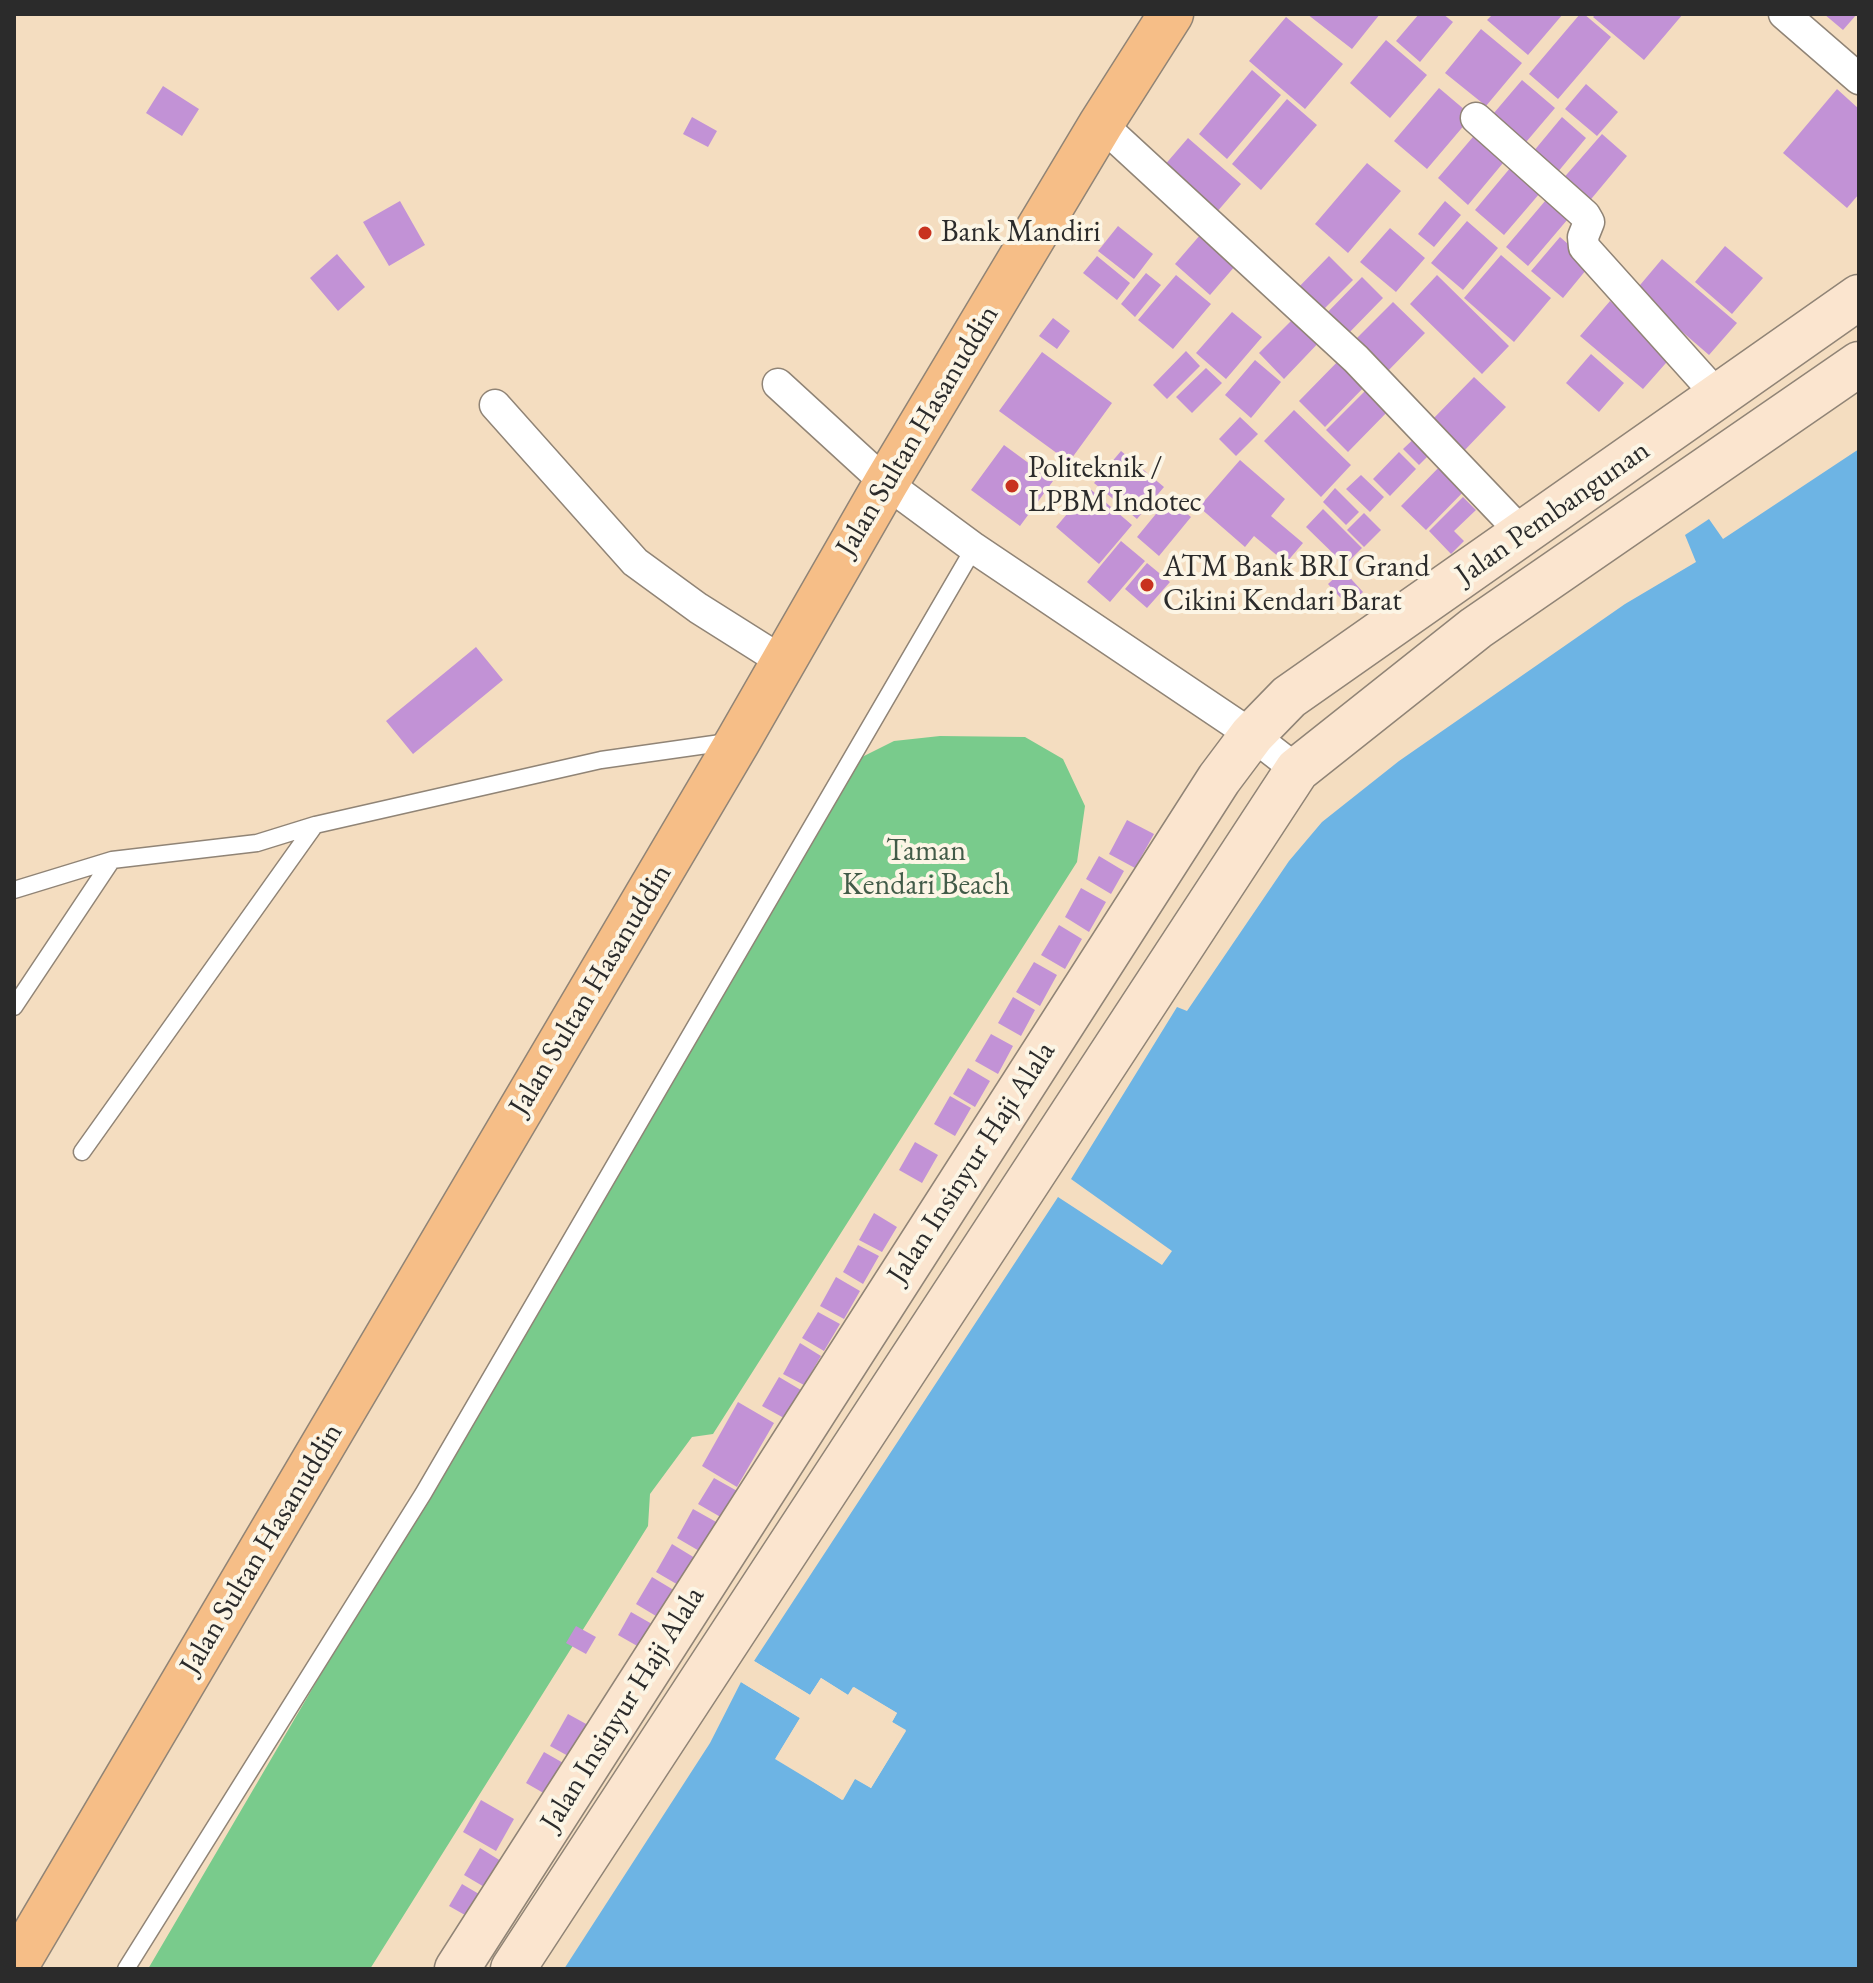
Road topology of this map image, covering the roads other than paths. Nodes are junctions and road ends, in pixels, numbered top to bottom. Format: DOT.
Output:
graph roads {
  1 [pos="1784,14"];
  2 [pos="1164,17"];
  3 [pos="1859,79"];
  4 [pos="1476,118"];
  5 [pos="1101,124"];
  6 [pos="1859,297"];
  7 [pos="1859,364"];
  8 [pos="778,384"];
  9 [pos="1718,396"];
  10 [pos="495,405"];
  11 [pos="886,483"];
  12 [pos="1523,534"];
  13 [pos="974,548"];
  14 [pos="782,661"];
  15 [pos="1252,735"];
  16 [pos="738,741"];
  17 [pos="1297,770"];
  18 [pos="315,825"];
  19 [pos="112,860"];
  20 [pos="14,890"];
  21 [pos="14,1007"];
  22 [pos="82,1152"];
  23 [pos="810,1415"];
  24 [pos="855,1445"];
  25 [pos="14,1969"];
  26 [pos="126,1969"];
  27 [pos="457,1969"];
  28 [pos="513,1969"];
  1 -- 3 [label="street"];
  2 -- 5 [label="highway, Jalan Sultan Hasanuddin"];
  4 -- 9 [label="street"];
  5 -- 11 [label="highway, Jalan Sultan Hasanuddin"];
  5 -- 12 [label="street"];
  6 -- 9 [label="main road, Jalan Pembangunan"];
  7 -- 17 [label="main road, Jalan Pembangunan"];
  8 -- 11 [label="street"];
  9 -- 12 [label="main road, Jalan Pembangunan"];
  10 -- 14 [label="street"];
  11 -- 13 [label="street"];
  11 -- 14 [label="highway, Jalan Sultan Hasanuddin"];
  12 -- 15 [label="main road, Jalan Pembangunan"];
  13 -- 15 [label="street"];
  13 -- 26 [label="lane"];
  14 -- 16 [label="highway, Jalan Sultan Hasanuddin"];
  15 -- 17 [label="street"];
  15 -- 23 [label="main road, Jalan Insinyur Haji Alala"];
  16 -- 18 [label="lane"];
  16 -- 25 [label="highway, Jalan Sultan Hasanuddin"];
  17 -- 24 [label="main road, Jalan Insinyur Haji Alala"];
  18 -- 19 [label="lane"];
  18 -- 22 [label="lane"];
  19 -- 20 [label="lane"];
  19 -- 21 [label="lane"];
  23 -- 24 [label="main road"];
  23 -- 27 [label="main road, Jalan Insinyur Haji Alala"];
  24 -- 28 [label="main road, Jalan Insinyur Haji Alala"];
}
